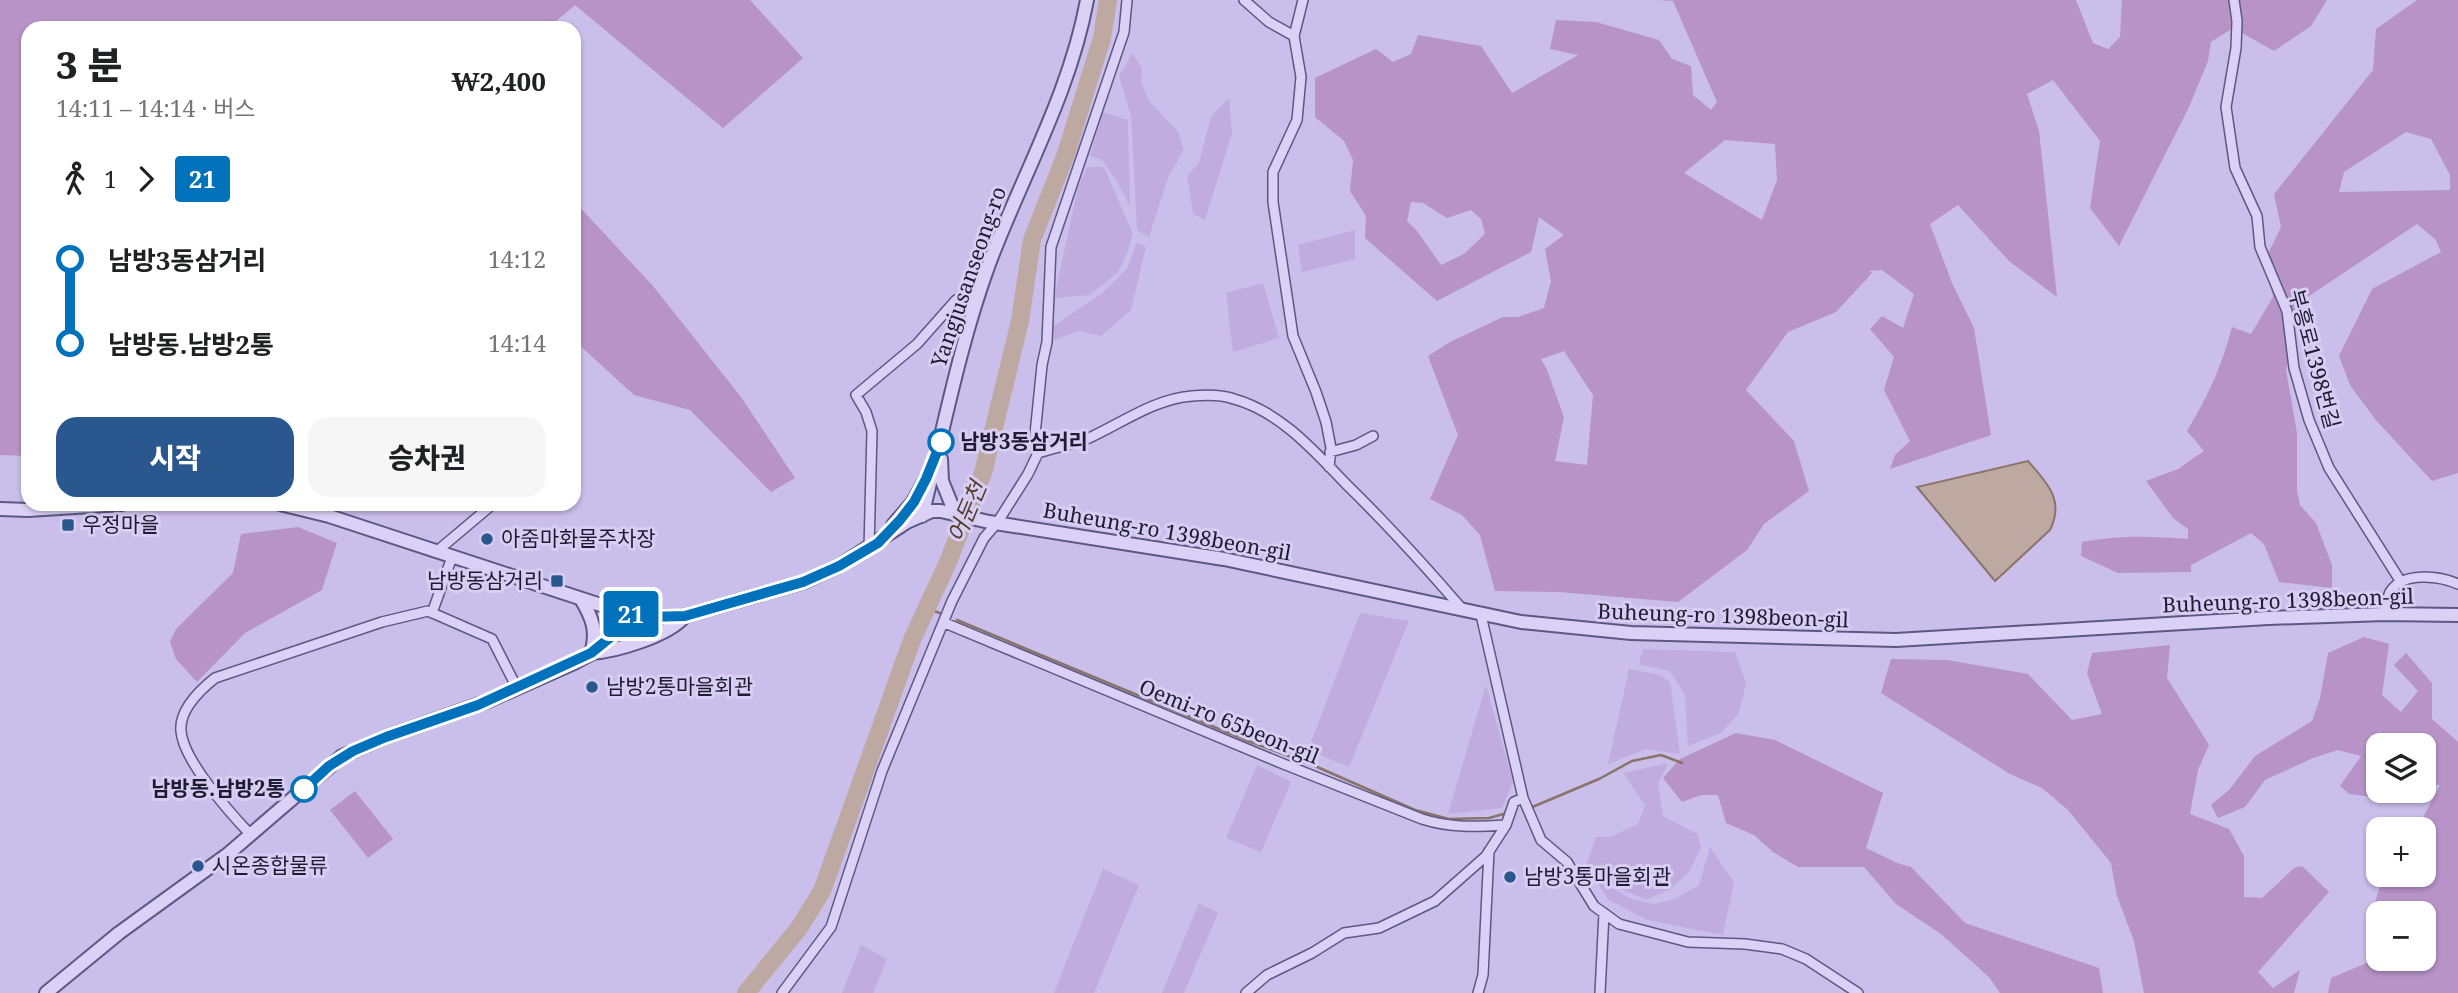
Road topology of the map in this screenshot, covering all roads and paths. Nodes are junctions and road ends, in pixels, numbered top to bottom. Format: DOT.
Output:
graph roads {
  1 [pos="1087,0"];
  2 [pos="1127,0"];
  3 [pos="1244,0"];
  4 [pos="1303,0"];
  5 [pos="2234,0"];
  6 [pos="1294,36"];
  7 [pos="980,289"];
  8 [pos="1373,436"];
  9 [pos="941,442"];
  10 [pos="1038,453"];
  11 [pos="1327,459"];
  12 [pos="0,509"];
  13 [pos="21,510"];
  14 [pos="311,511"];
  15 [pos="485,511"];
  16 [pos="955,513"];
  17 [pos="922,516"];
  18 [pos="993,522"];
  19 [pos="874,546"];
  20 [pos="436,552"];
  21 [pos="452,557"];
  22 [pos="2401,582"];
  23 [pos="2458,584"];
  24 [pos="581,599"];
  25 [pos="1464,611"];
  26 [pos="622,612"];
  27 [pos="432,613"];
  28 [pos="2384,614"];
  29 [pos="1481,615"];
  30 [pos="2458,615"];
  31 [pos="685,616"];
  32 [pos="945,623"];
  33 [pos="591,653"];
  34 [pos="517,688"];
  35 [pos="1527,806"];
  36 [pos="1509,817"];
  37 [pos="250,834"];
  38 [pos="1489,851"];
  39 [pos="1604,913"];
  40 [pos="46,993"];
  41 [pos="782,993"];
  42 [pos="1246,993"];
  43 [pos="1478,993"];
  44 [pos="1600,993"];
  45 [pos="1858,993"];
  1 -- 7 [label="street, Yangjusanseong-ro"];
  2 -- 10 [label="street"];
  3 -- 6 [label="street"];
  4 -- 6 [label="street"];
  5 -- 22 [label="street, 부흥로1398번길"];
  6 -- 11 [label="street"];
  7 -- 9 [label="street, Yangjusanseong-ro"];
  7 -- 19 [label="street"];
  8 -- 11 [label="street"];
  9 -- 16 [label="street"];
  9 -- 17 [label="street, Yangjusanseong-ro"];
  9 -- 19 [label="street"];
  10 -- 11 [label="street"];
  10 -- 18 [label="street, Buheung-ro 1398beon-gil"];
  11 -- 25 [label="street"];
  12 -- 13 [label="street"];
  14 -- 20 [label="street"];
  15 -- 20 [label="street"];
  16 -- 17 [label="street, Buheung-ro 1398beon-gil"];
  16 -- 18 [label="street, Buheung-ro 1398beon-gil"];
  17 -- 19 [label="street"];
  18 -- 25 [label="street, Buheung-ro 1398beon-gil"];
  18 -- 32 [label="street, Buheung-ro 1398beon-gil"];
  19 -- 31 [label="street"];
  20 -- 21 [label="street"];
  21 -- 24 [label="street"];
  21 -- 27 [label="street"];
  22 -- 23 [label="street"];
  22 -- 28 [label="street"];
  24 -- 26 [label="street"];
  24 -- 33 [label="street"];
  25 -- 29 [label="street, Buheung-ro 1398beon-gil"];
  26 -- 31 [label="street"];
  26 -- 33 [label="street"];
  27 -- 34 [label="street"];
  27 -- 37 [label="street"];
  28 -- 29 [label="street, Buheung-ro 1398beon-gil"];
  28 -- 30 [label="street, Buheung-ro 1398beon-gil"];
  29 -- 35 [label="street"];
  31 -- 33 [label="street"];
  32 -- 36 [label="street, Oemi-ro 65beon-gil"];
  32 -- 41 [label="street, Buheung-ro 1398beon-gil"];
  33 -- 34 [label="street"];
  34 -- 37 [label="street"];
  35 -- 36 [label="street"];
  35 -- 39 [label="street"];
  36 -- 38 [label="street"];
  37 -- 40 [label="street"];
  38 -- 42 [label="street"];
  38 -- 43 [label="street"];
  39 -- 44 [label="street"];
  39 -- 45 [label="street"];
}
